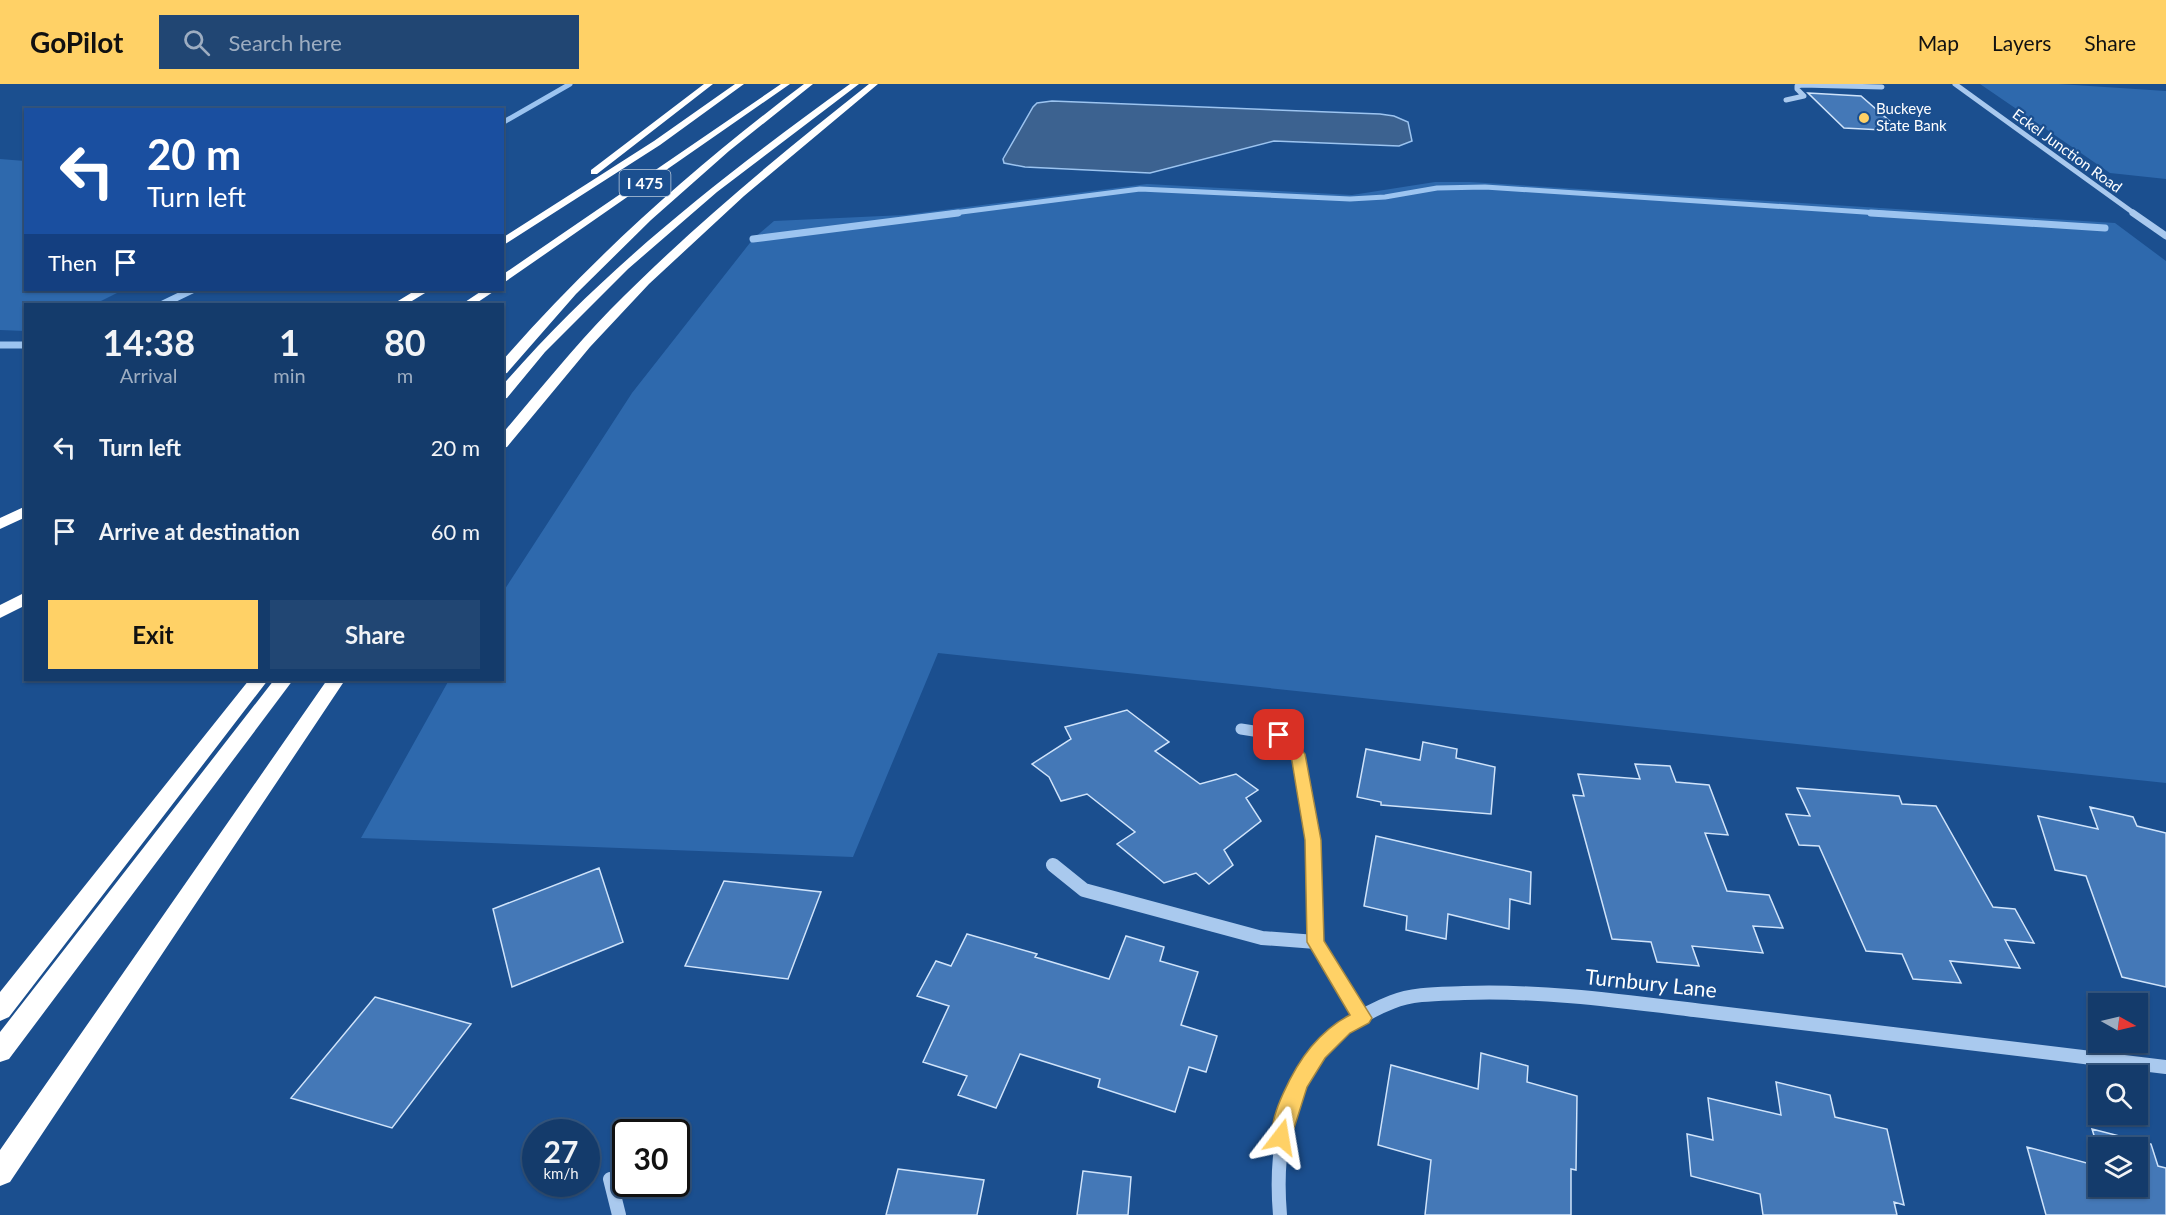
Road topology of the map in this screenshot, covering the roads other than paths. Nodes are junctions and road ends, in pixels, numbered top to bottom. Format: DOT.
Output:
graph roads {
  1 [pos="709,84"];
  2 [pos="740,84"];
  3 [pos="786,84"];
  4 [pos="808,84"];
  5 [pos="855,84"];
  6 [pos="874,84"];
  7 [pos="1955,84"];
  8 [pos="1882,87"];
  9 [pos="1786,100"];
  10 [pos="2166,236"];
  11 [pos="504,240"];
  12 [pos="504,241"];
  13 [pos="504,280"];
  14 [pos="422,291"];
  15 [pos="488,291"];
  16 [pos="401,303"];
  17 [pos="470,303"];
  18 [pos="504,368"];
  19 [pos="504,393"];
  20 [pos="504,442"];
  21 [pos="24,511"];
  22 [pos="0,524"];
  23 [pos="24,598"];
  24 [pos="0,614"];
  25 [pos="258,681"];
  26 [pos="283,681"];
  27 [pos="335,681"];
  28 [pos="1241,729"];
  29 [pos="1053,865"];
  30 [pos="1316,942"];
  31 [pos="0,1010"];
  32 [pos="1362,1018"];
  33 [pos="0,1051"];
  34 [pos="2166,1067"];
  35 [pos="0,1173"];
  36 [pos="610,1179"];
  37 [pos="619,1215"];
  38 [pos="1280,1215"];
  1 -- 11 [label="highway"];
  2 -- 12 [label="highway, I 475"];
  3 -- 13 [label="highway, I 475"];
  4 -- 18 [label="highway"];
  5 -- 19 [label="highway"];
  6 -- 20 [label="highway"];
  7 -- 10 [label="street, Eckel Junction Road"];
  8 -- 9 [label="street"];
  14 -- 16 [label="highway"];
  15 -- 17 [label="highway"];
  21 -- 22 [label="highway"];
  23 -- 24 [label="highway"];
  25 -- 31 [label="highway"];
  26 -- 33 [label="highway"];
  27 -- 35 [label="highway"];
  28 -- 30 [label="street"];
  29 -- 30 [label="street"];
  30 -- 32 [label="street"];
  32 -- 34 [label="street, Turnbury Lane"];
  32 -- 38 [label="street, Turnbury Lane"];
  36 -- 37 [label="street"];
}
